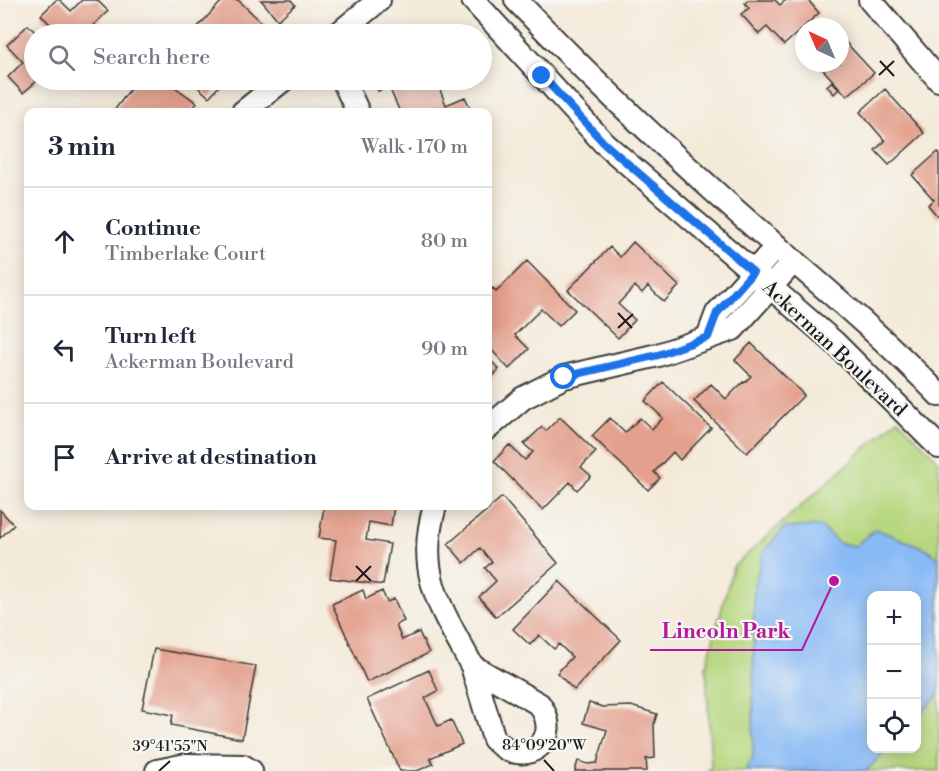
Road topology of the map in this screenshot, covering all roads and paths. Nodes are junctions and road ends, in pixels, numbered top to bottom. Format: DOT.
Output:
graph roads {
  1 [pos="379,0"];
  2 [pos="473,0"];
  3 [pos="516,0"];
  4 [pos="870,0"];
  5 [pos="350,24"];
  6 [pos="939,80"];
  7 [pos="270,90"];
  8 [pos="348,90"];
  9 [pos="248,108"];
  10 [pos="356,108"];
  11 [pos="777,246"];
  12 [pos="794,261"];
  13 [pos="753,272"];
  14 [pos="771,288"];
  15 [pos="708,337"];
  16 [pos="939,394"];
  17 [pos="492,425"];
  18 [pos="939,447"];
  19 [pos="434,510"];
  20 [pos="472,666"];
  21 [pos="157,771"];
  22 [pos="251,771"];
  1 -- 5 [label="street"];
  2 -- 13 [label="street, Ackerman Boulevard"];
  3 -- 11 [label="street, Ackerman Boulevard"];
  4 -- 6 [label="street"];
  7 -- 9 [label="street"];
  8 -- 10 [label="street"];
  11 -- 12 [label="street, Ackerman Boulevard"];
  11 -- 13 [label="street"];
  12 -- 14 [label="street"];
  12 -- 16 [label="street, Ackerman Boulevard"];
  13 -- 14 [label="street, Ackerman Boulevard"];
  13 -- 15 [label="street"];
  14 -- 15 [label="street"];
  14 -- 18 [label="street, Ackerman Boulevard"];
  15 -- 17 [label="street"];
  19 -- 20 [label="street"];
  21 -- 22 [label="street"];
}
